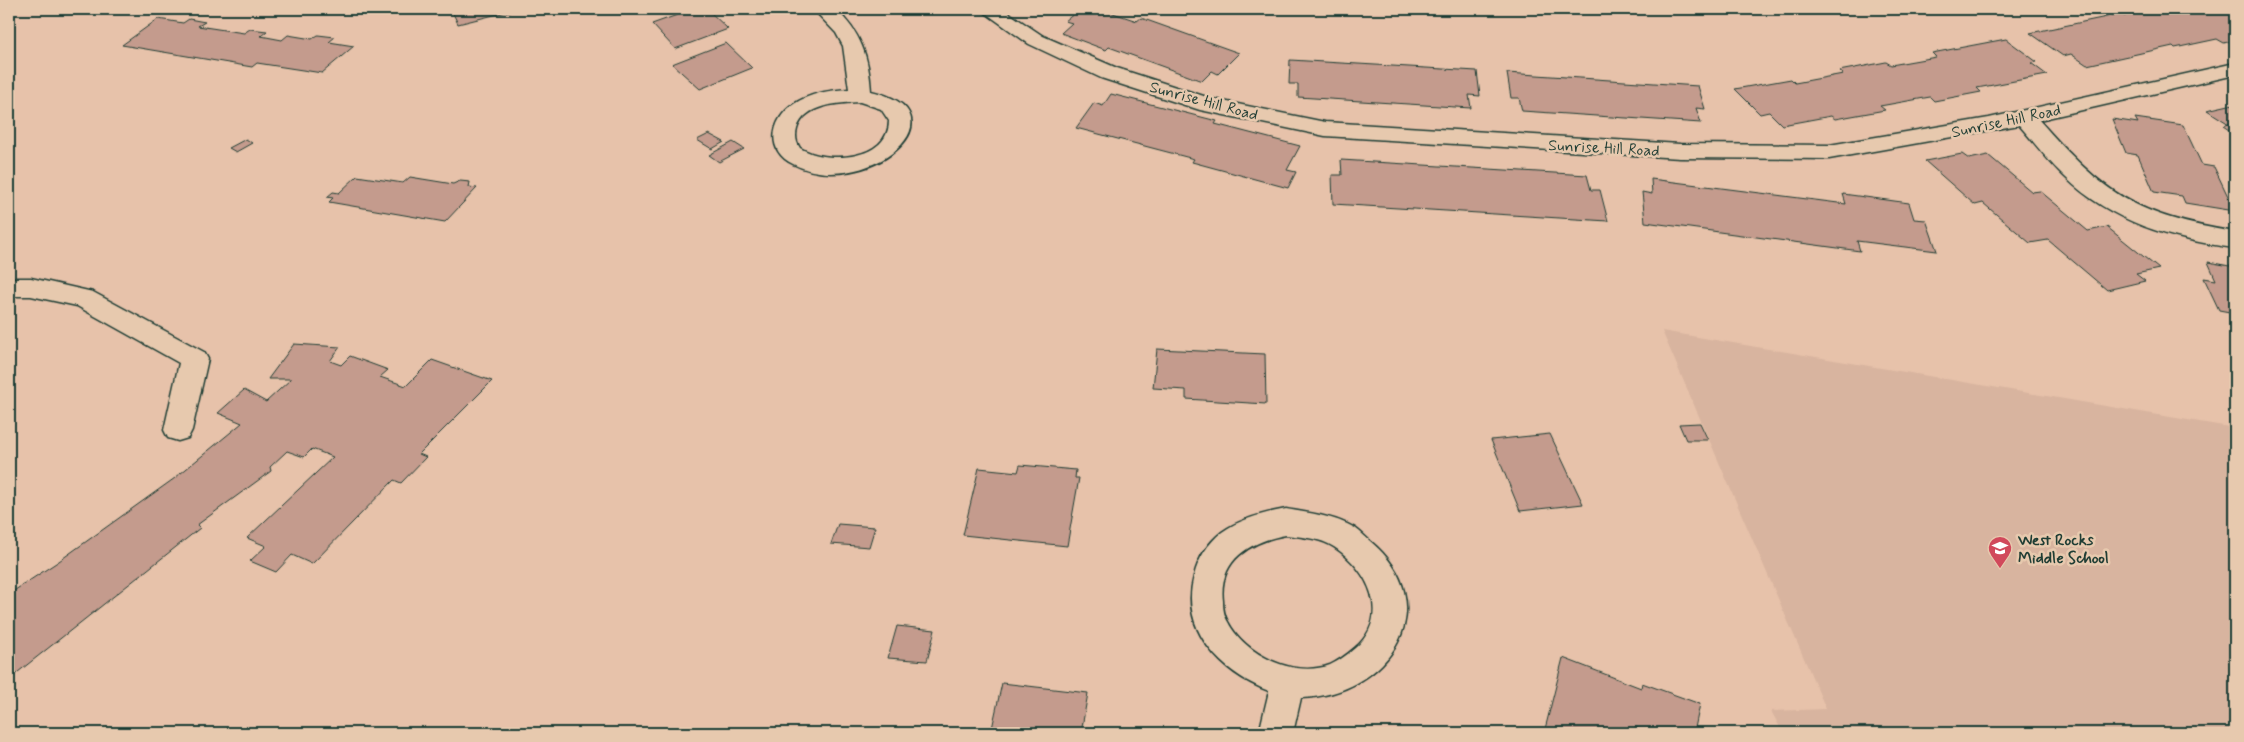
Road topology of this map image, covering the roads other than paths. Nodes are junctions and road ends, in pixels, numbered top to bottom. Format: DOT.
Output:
graph roads {
  1 [pos="822,9"];
  2 [pos="990,9"];
  3 [pos="2235,68"];
  4 [pos="860,95"];
  5 [pos="2024,117"];
  6 [pos="2235,240"];
  7 [pos="9,288"];
  8 [pos="178,430"];
  9 [pos="1288,682"];
  10 [pos="1276,733"];
  1 -- 4 [label="street"];
  2 -- 5 [label="street, Sunrise Hill Road"];
  3 -- 5 [label="street, Sunrise Hill Road"];
  4 -- 4 [label="street"];
  5 -- 6 [label="street"];
  7 -- 8 [label="street"];
  9 -- 9 [label="street"];
  9 -- 10 [label="street"];
}
